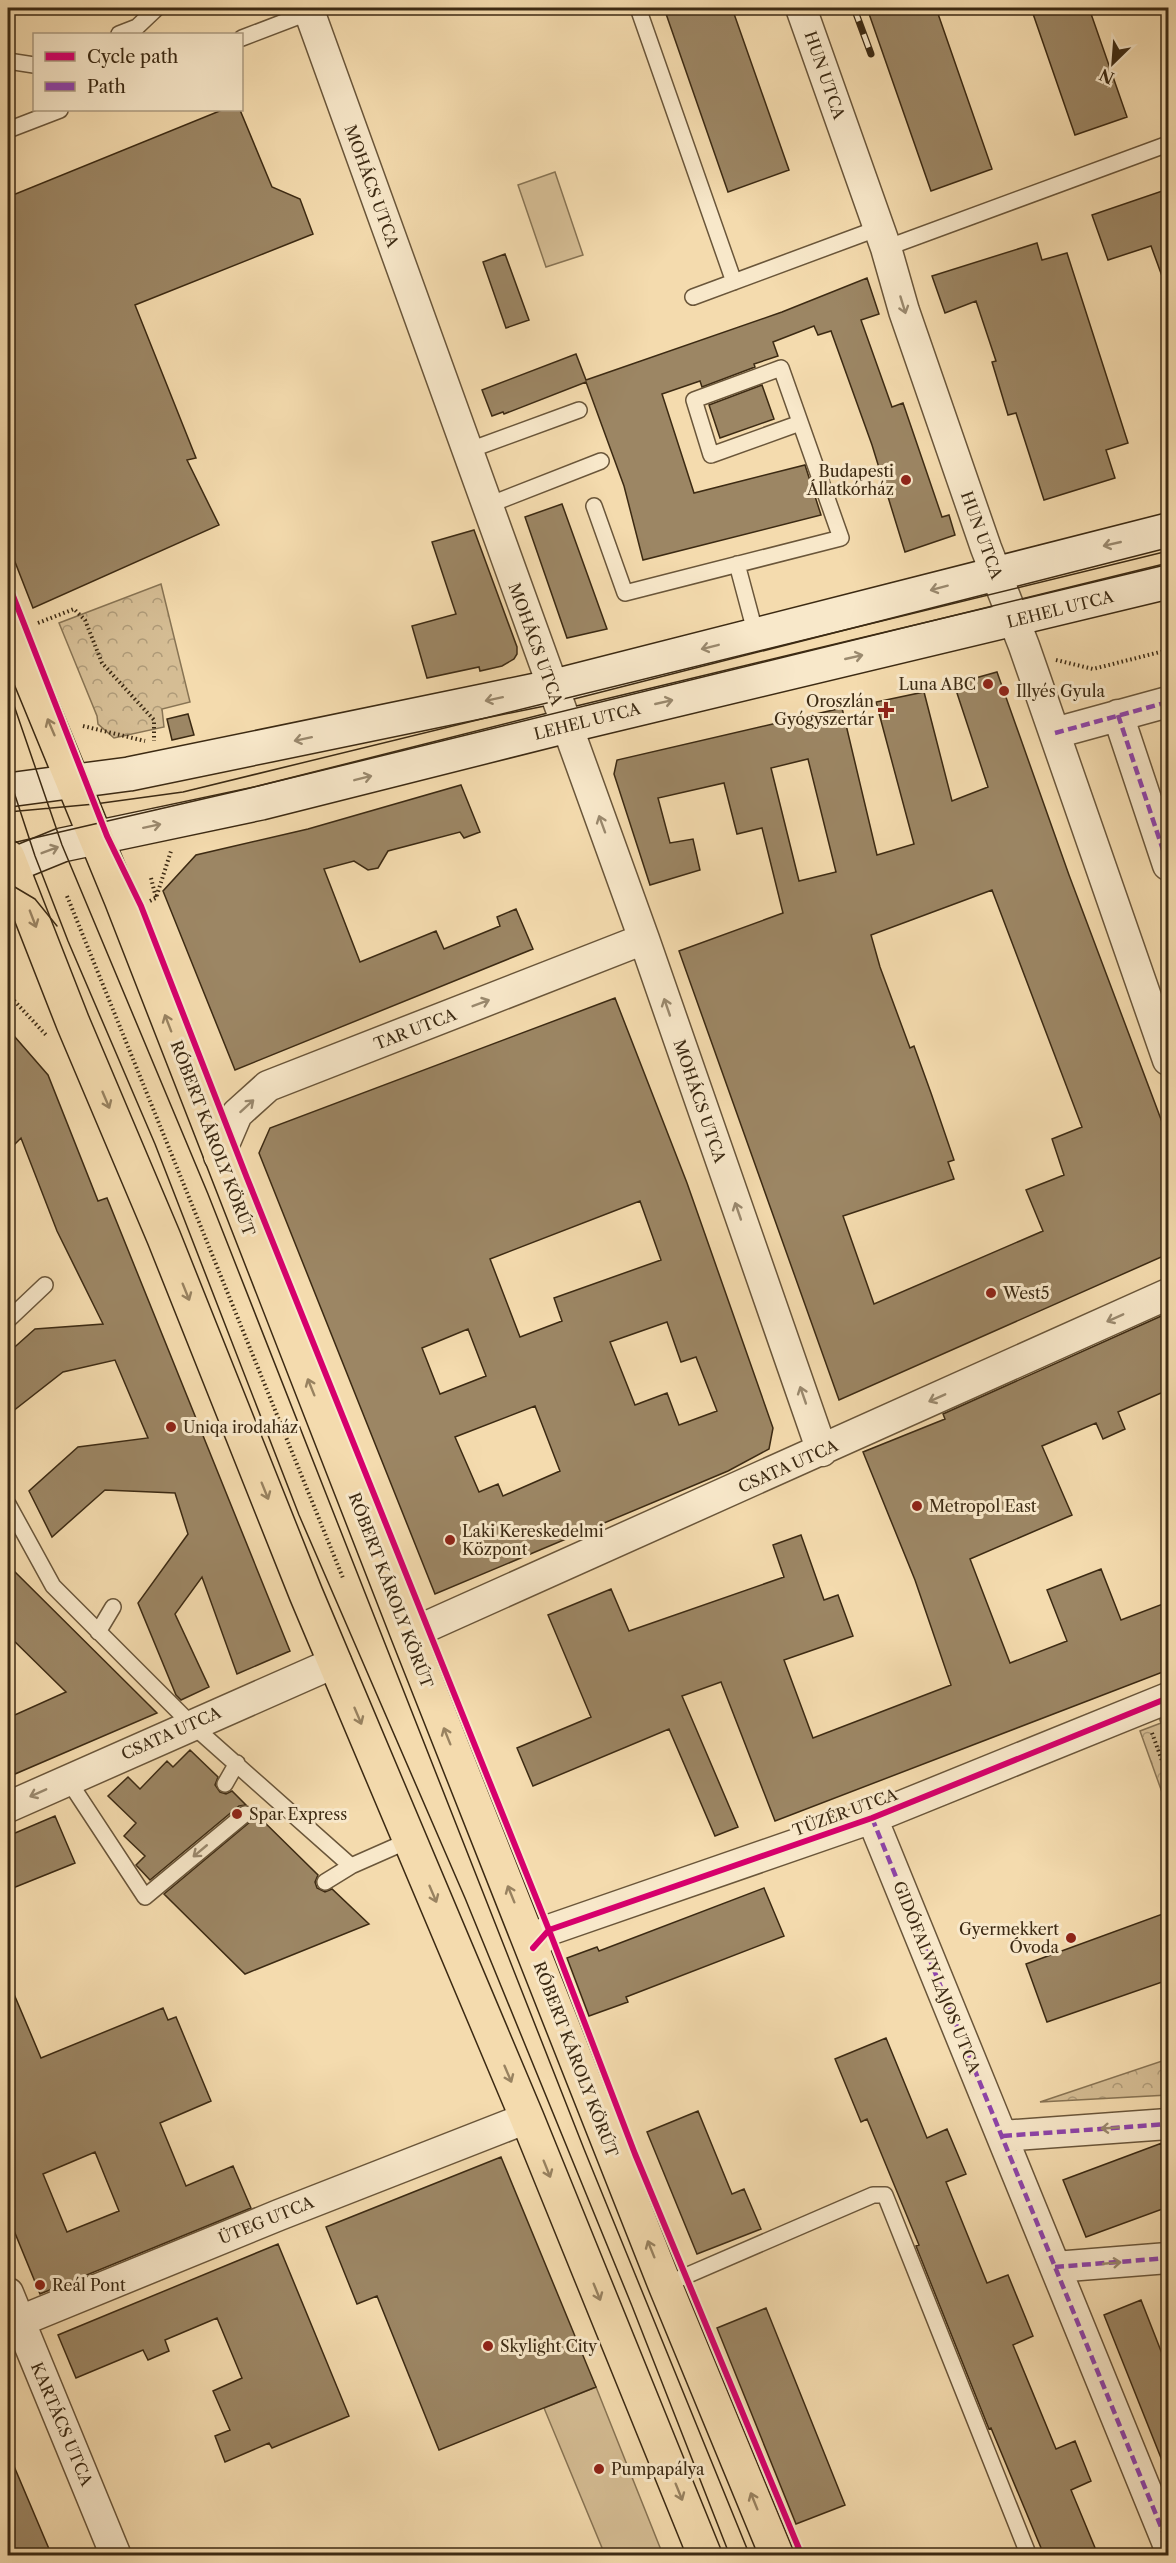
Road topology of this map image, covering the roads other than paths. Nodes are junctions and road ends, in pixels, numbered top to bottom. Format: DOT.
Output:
graph roads {
  1 [pos="157,8"];
  2 [pos="638,8"];
  3 [pos="801,8"];
  4 [pos="309,10"];
  5 [pos="122,33"];
  6 [pos="243,39"];
  7 [pos="8,61"];
  8 [pos="33,65"];
  9 [pos="57,111"];
  10 [pos="8,130"];
  11 [pos="1168,144"];
  12 [pos="882,238"];
  13 [pos="734,282"];
  14 [pos="693,297"];
  15 [pos="579,410"];
  16 [pos="800,423"];
  17 [pos="466,451"];
  18 [pos="601,461"];
  19 [pos="486,506"];
  20 [pos="594,506"];
  21 [pos="1168,530"];
  22 [pos="737,564"];
  23 [pos="996,573"];
  24 [pos="1168,582"];
  25 [pos="1014,621"];
  26 [pos="23,623"];
  27 [pos="756,635"];
  28 [pos="551,687"];
  29 [pos="1168,702"];
  30 [pos="1118,715"];
  31 [pos="567,726"];
  32 [pos="1055,733"];
  33 [pos="73,781"];
  34 [pos="8,790"];
  35 [pos="95,838"];
  36 [pos="8,863"];
  37 [pos="1168,865"];
  38 [pos="644,939"];
  39 [pos="1168,1060"];
  40 [pos="219,1156"];
  41 [pos="45,1285"];
  42 [pos="1168,1294"];
  43 [pos="8,1320"];
  44 [pos="822,1450"];
  45 [pos="8,1504"];
  46 [pos="113,1607"];
  47 [pos="98,1632"];
  48 [pos="408,1635"];
  49 [pos="336,1662"];
  50 [pos="1156,1704"];
  51 [pos="191,1724"];
  52 [pos="237,1763"];
  53 [pos="68,1780"];
  54 [pos="225,1784"];
  55 [pos="8,1807"];
  56 [pos="245,1814"];
  57 [pos="872,1818"];
  58 [pos="410,1840"];
  59 [pos="351,1866"];
  60 [pos="325,1882"];
  61 [pos="533,1948"];
  62 [pos="527,2118"];
  63 [pos="1168,2124"];
  64 [pos="1003,2136"];
  65 [pos="1168,2258"];
  66 [pos="1055,2267"];
  67 [pos="665,2285"];
  68 [pos="8,2293"];
  69 [pos="13,2323"];
  70 [pos="1168,2544"];
  71 [pos="116,2556"];
  72 [pos="705,2556"];
  73 [pos="777,2556"];
  74 [pos="1029,2556"];
  1 -- 5 [label="lane"];
  2 -- 13 [label="lane"];
  3 -- 12 [label="street, HUN UTCA"];
  4 -- 6 [label="lane"];
  4 -- 17 [label="street, MOHÁCS UTCA"];
  7 -- 8 [label="lane"];
  9 -- 10 [label="lane"];
  11 -- 12 [label="lane"];
  12 -- 13 [label="lane"];
  12 -- 23 [label="street, HUN UTCA, one-way"];
  13 -- 14 [label="lane"];
  15 -- 17 [label="lane"];
  16 -- 16 [label="lane"];
  16 -- 22 [label="lane"];
  17 -- 19 [label="street, MOHÁCS UTCA"];
  18 -- 19 [label="lane"];
  19 -- 28 [label="street, MOHÁCS UTCA"];
  20 -- 22 [label="lane"];
  21 -- 23 [label="main road, one-way"];
  22 -- 27 [label="lane"];
  23 -- 25 [label="street, HUN UTCA"];
  23 -- 27 [label="main road, one-way"];
  24 -- 25 [label="main road, LEHEL UTCA"];
  31 -- 25 [label="main road, LEHEL UTCA, one-way"];
  25 -- 32 [label="street, HUN UTCA"];
  33 -- 26 [label="main road, RÓBERT KÁROLY KÖRÚT, one-way"];
  27 -- 28 [label="main road, one-way"];
  28 -- 31 [label="street, MOHÁCS UTCA"];
  28 -- 33 [label="main road, one-way"];
  29 -- 30 [label="street"];
  30 -- 32 [label="street"];
  30 -- 37 [label="street"];
  35 -- 31 [label="main road, LEHEL UTCA, one-way"];
  38 -- 31 [label="street, MOHÁCS UTCA, one-way"];
  32 -- 39 [label="street, HUN UTCA"];
  33 -- 34 [label="main road"];
  33 -- 35 [label="main road, RÓBERT KÁROLY KÖRÚT"];
  36 -- 35 [label="main road, LEHEL UTCA, one-way"];
  40 -- 35 [label="main road, RÓBERT KÁROLY KÖRÚT, one-way"];
  36 -- 49 [label="main road, one-way"];
  40 -- 38 [label="street, TAR UTCA, one-way"];
  44 -- 38 [label="street, MOHÁCS UTCA, one-way"];
  48 -- 40 [label="main road, RÓBERT KÁROLY KÖRÚT, one-way"];
  41 -- 43 [label="lane"];
  42 -- 44 [label="street, CSATA UTCA, one-way"];
  44 -- 48 [label="street, CSATA UTCA"];
  45 -- 47 [label="lane"];
  46 -- 47 [label="lane"];
  47 -- 51 [label="lane"];
  61 -- 48 [label="main road, RÓBERT KÁROLY KÖRÚT, one-way"];
  49 -- 51 [label="street, CSATA UTCA"];
  49 -- 58 [label="main road, one-way"];
  50 -- 57 [label="street, TÜZÉR UTCA"];
  51 -- 52 [label="lane"];
  51 -- 53 [label="street, CSATA UTCA"];
  52 -- 54 [label="lane"];
  52 -- 59 [label="lane"];
  53 -- 55 [label="street, CSATA UTCA, one-way"];
  56 -- 53 [label="lane, one-way"];
  57 -- 61 [label="street, TÜZÉR UTCA"];
  57 -- 64 [label="street, GIDÓFALVY LAJOS UTCA"];
  58 -- 59 [label="lane"];
  58 -- 62 [label="main road, one-way"];
  59 -- 60 [label="lane"];
  67 -- 61 [label="main road, RÓBERT KÁROLY KÖRÚT, one-way"];
  62 -- 69 [label="street, ÜTEG UTCA"];
  62 -- 72 [label="main road, one-way"];
  63 -- 64 [label="street, one-way"];
  64 -- 66 [label="street, GIDÓFALVY LAJOS UTCA"];
  66 -- 65 [label="street, one-way"];
  66 -- 70 [label="street, GIDÓFALVY LAJOS UTCA"];
  73 -- 67 [label="main road, RÓBERT KÁROLY KÖRÚT, one-way"];
  67 -- 74 [label="lane"];
  68 -- 69 [label="street, KARTÁCS UTCA"];
  69 -- 71 [label="street, KARTÁCS UTCA"];
}
